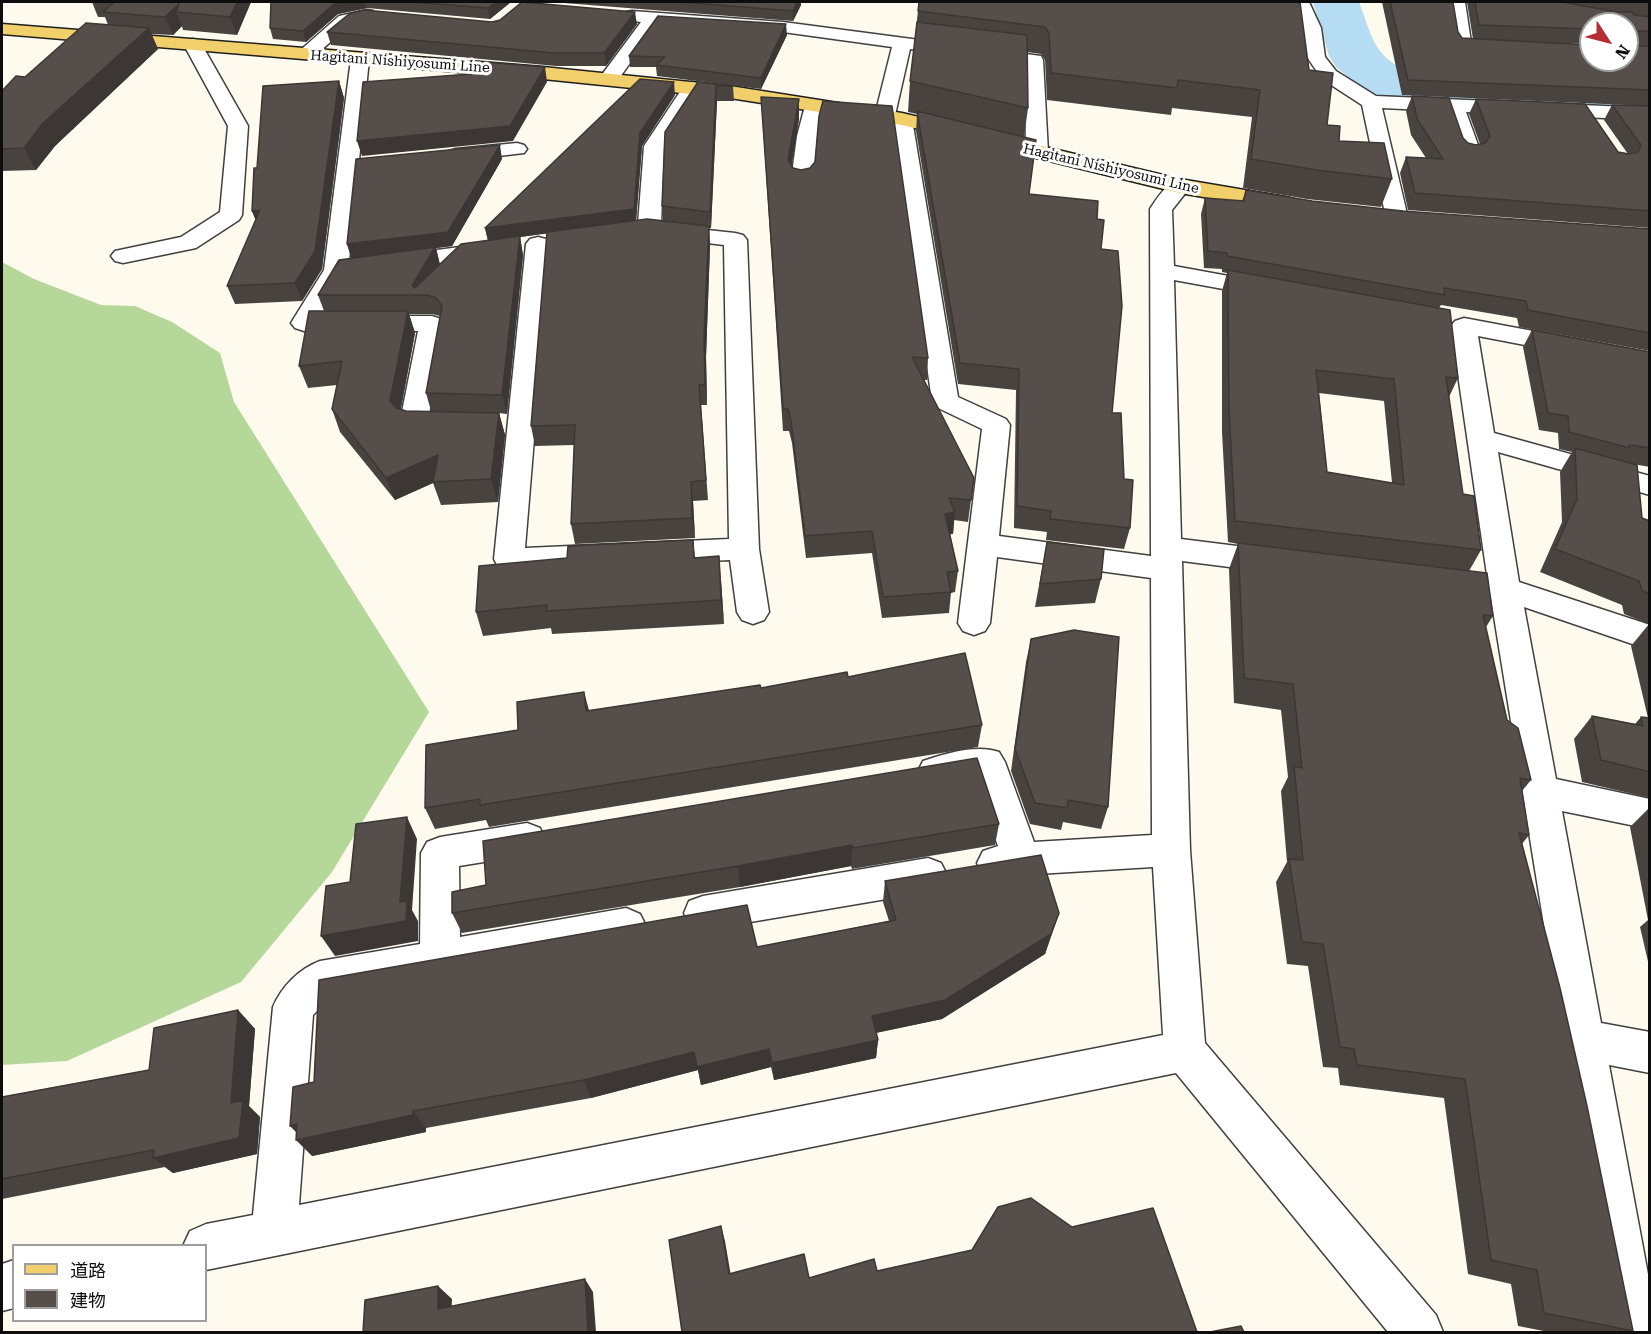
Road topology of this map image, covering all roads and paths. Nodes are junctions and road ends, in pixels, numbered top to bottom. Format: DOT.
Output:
graph roads {
  1 [pos="1300,2"];
  2 [pos="1456,2"];
  3 [pos="620,15"];
  4 [pos="390,18"];
  5 [pos="653,18"];
  6 [pos="2,29"];
  7 [pos="902,43"];
  8 [pos="194,45"];
  9 [pos="1579,51"];
  10 [pos="305,54"];
  11 [pos="360,59"];
  12 [pos="608,80"];
  13 [pos="692,88"];
  14 [pos="1371,102"];
  15 [pos="1454,105"];
  16 [pos="815,106"];
  17 [pos="1650,114"];
  18 [pos="893,117"];
  19 [pos="517,149"];
  20 [pos="1037,152"];
  21 [pos="1470,153"];
  22 [pos="436,157"];
  23 [pos="802,181"];
  24 [pos="1180,186"];
  25 [pos="1307,208"];
  26 [pos="1375,215"];
  27 [pos="1397,218"];
  28 [pos="1420,219"];
  29 [pos="649,229"];
  30 [pos="604,235"];
  31 [pos="123,256"];
  32 [pos="336,270"];
  33 [pos="1162,271"];
  34 [pos="1291,295"];
  35 [pos="1650,361"];
  36 [pos="498,424"];
  37 [pos="1481,438"];
  38 [pos="1650,486"];
  39 [pos="981,544"];
  40 [pos="744,549"];
  41 [pos="1166,559"];
  42 [pos="1307,565"];
  43 [pos="1459,583"];
  44 [pos="1505,589"];
  45 [pos="753,612"];
  46 [pos="974,623"];
  47 [pos="1650,638"];
  48 [pos="905,776"];
  49 [pos="1540,791"];
  50 [pos="1650,814"];
  51 [pos="556,834"];
  52 [pos="1171,850"];
  53 [pos="1021,859"];
  54 [pos="440,958"];
  55 [pos="1583,1039"];
  56 [pos="1185,1051"];
  57 [pos="1650,1053"];
  58 [pos="274,1234"];
  59 [pos="207,1247"];
  60 [pos="1419,1332"];
  61 [pos="1634,1332"];
  1 -- 14 [label="street"];
  2 -- 9 [label="street"];
  3 -- 5 [label="street"];
  4 -- 10 [label="street"];
  5 -- 7 [label="street"];
  5 -- 12 [label="street"];
  6 -- 8 [label="main road, Hagitani Nishiyosumi Line"];
  7 -- 18 [label="street"];
  7 -- 20 [label="street"];
  8 -- 10 [label="main road, Hagitani Nishiyosumi Line"];
  8 -- 31 [label="street"];
  10 -- 11 [label="main road, Hagitani Nishiyosumi Line"];
  11 -- 12 [label="main road, Hagitani Nishiyosumi Line"];
  11 -- 32 [label="street"];
  12 -- 13 [label="main road, Hagitani Nishiyosumi Line"];
  13 -- 16 [label="main road, Hagitani Nishiyosumi Line"];
  13 -- 29 [label="street"];
  14 -- 15 [label="street"];
  14 -- 27 [label="street"];
  15 -- 17 [label="street"];
  15 -- 21 [label="street"];
  16 -- 18 [label="main road, Hagitani Nishiyosumi Line"];
  16 -- 23 [label="street"];
  18 -- 20 [label="main road, Hagitani Nishiyosumi Line"];
  18 -- 39 [label="street"];
  19 -- 22 [label="street"];
  20 -- 24 [label="main road, Hagitani Nishiyosumi Line"];
  24 -- 25 [label="main road, Hagitani Nishiyosumi Line"];
  24 -- 33 [label="street"];
  26 -- 27 [label="main road"];
  27 -- 28 [label="main road"];
  29 -- 30 [label="street"];
  29 -- 40 [label="street"];
  32 -- 36 [label="street"];
  32 -- 36 [label="street"];
  33 -- 34 [label="street"];
  33 -- 41 [label="street"];
  35 -- 37 [label="street"];
  36 -- 40 [label="street"];
  37 -- 38 [label="street"];
  37 -- 44 [label="street"];
  39 -- 41 [label="street"];
  39 -- 46 [label="street"];
  40 -- 45 [label="street"];
  41 -- 42 [label="street"];
  41 -- 52 [label="street"];
  43 -- 44 [label="street"];
  44 -- 47 [label="street"];
  44 -- 49 [label="street"];
  48 -- 53 [label="street"];
  49 -- 50 [label="street"];
  49 -- 55 [label="street"];
  51 -- 54 [label="street"];
  52 -- 53 [label="street"];
  52 -- 56 [label="street"];
  53 -- 54 [label="street"];
  54 -- 58 [label="street"];
  55 -- 57 [label="street"];
  55 -- 61 [label="street"];
  56 -- 58 [label="street"];
  56 -- 60 [label="street"];
  58 -- 59 [label="street"];
}
